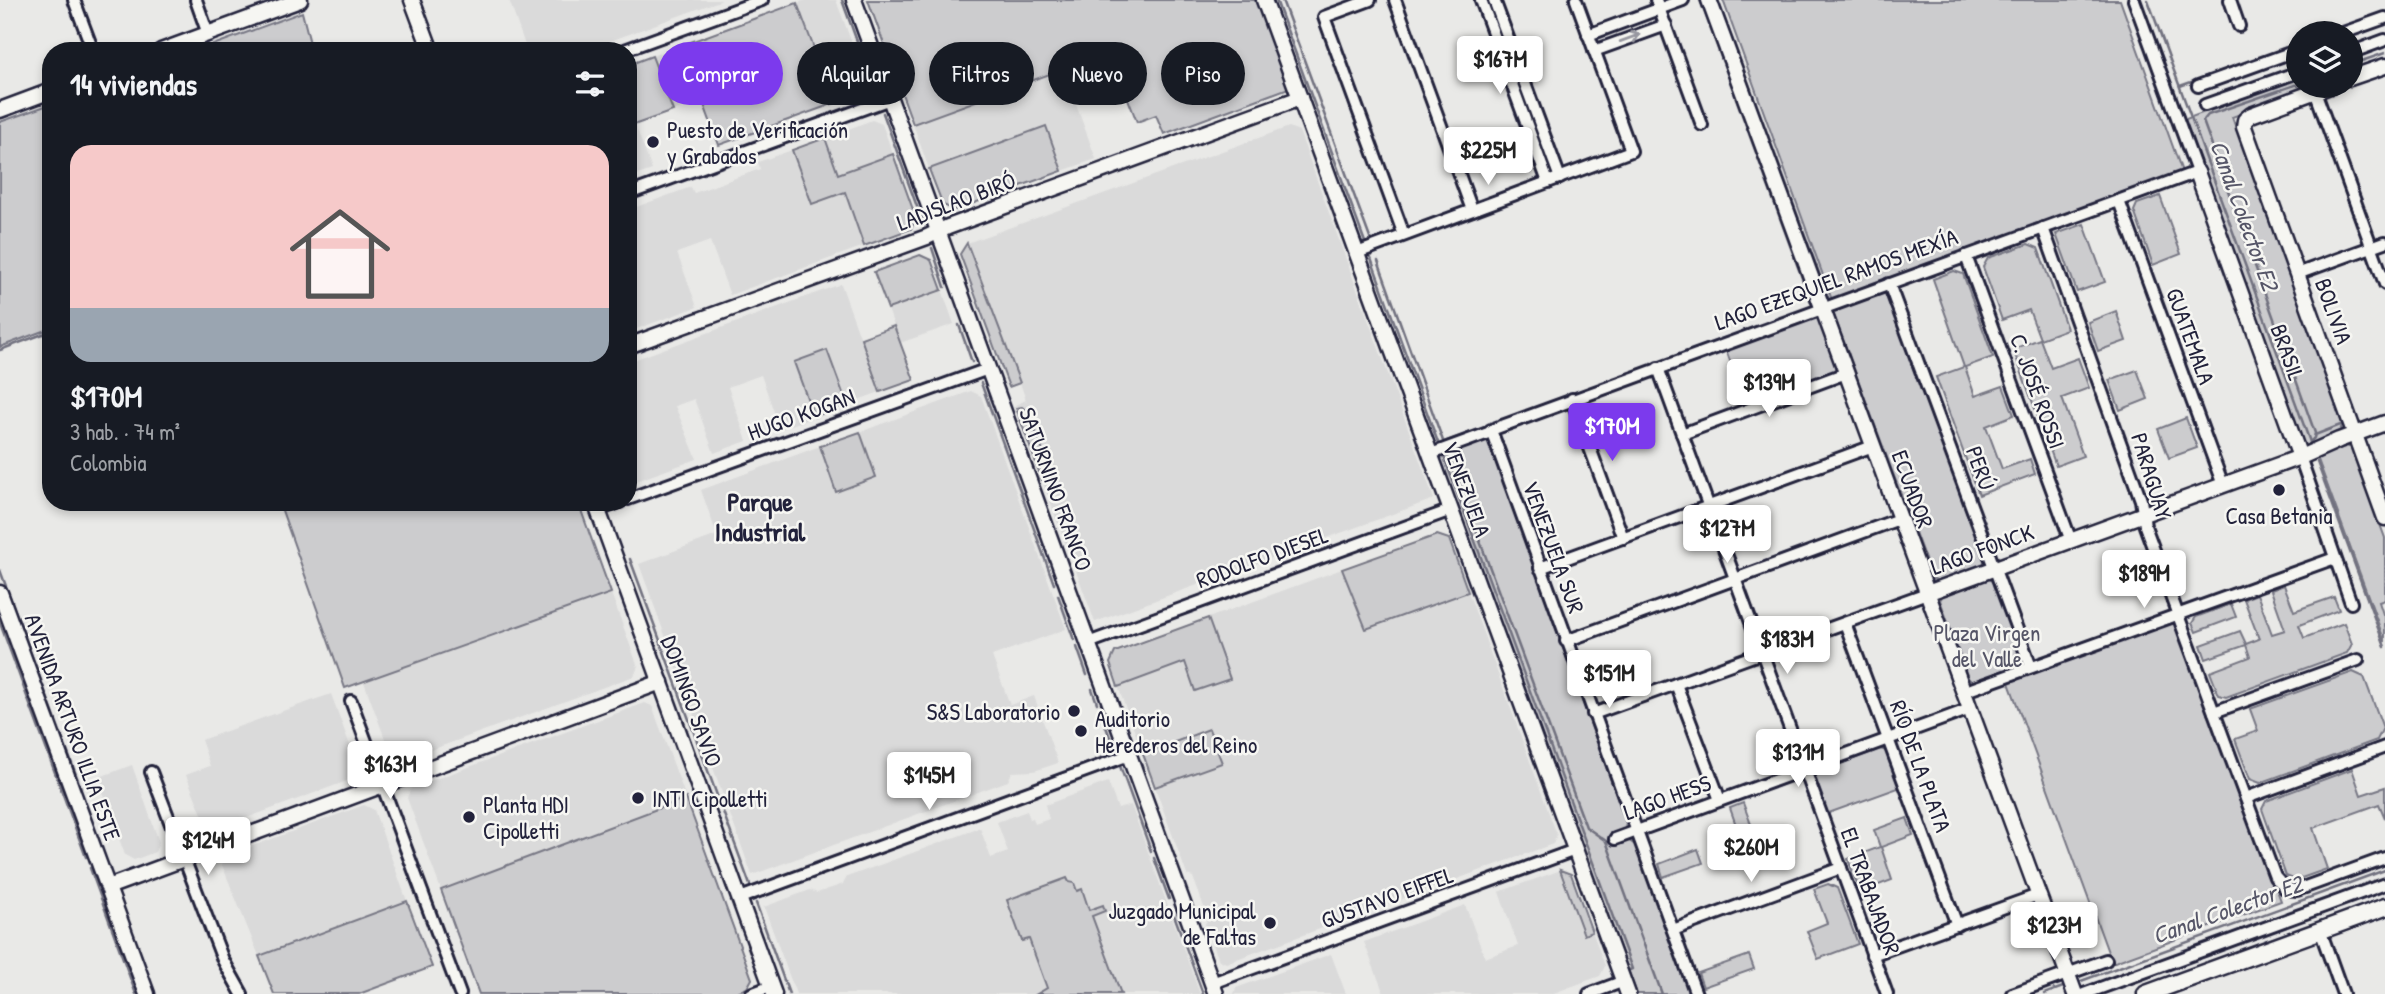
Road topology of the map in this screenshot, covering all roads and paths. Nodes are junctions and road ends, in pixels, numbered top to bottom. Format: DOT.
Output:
graph roads {
  1 [pos="74,0"];
  2 [pos="196,0"];
  3 [pos="300,0"];
  4 [pos="412,0"];
  5 [pos="762,0"];
  6 [pos="854,0"];
  7 [pos="1264,0"];
  8 [pos="1370,0"];
  9 [pos="1395,0"];
  10 [pos="1482,0"];
  11 [pos="1494,0"];
  12 [pos="1576,0"];
  13 [pos="1683,0"];
  14 [pos="1709,0"];
  15 [pos="2134,0"];
  16 [pos="2230,0"];
  17 [pos="1658,4"];
  18 [pos="2385,18"];
  19 [pos="1666,25"];
  20 [pos="2239,26"];
  21 [pos="2363,26"];
  22 [pos="208,33"];
  23 [pos="1588,35"];
  24 [pos="2385,40"];
  25 [pos="90,42"];
  26 [pos="184,42"];
  27 [pos="427,42"];
  28 [pos="869,42"];
  29 [pos="637,46"];
  30 [pos="2363,48"];
  31 [pos="1594,51"];
  32 [pos="2286,54"];
  33 [pos="2385,66"];
  34 [pos="2363,74"];
  35 [pos="2286,76"];
  36 [pos="2198,86"];
  37 [pos="42,94"];
  38 [pos="1300,98"];
  39 [pos="2296,98"];
  40 [pos="2318,98"];
  41 [pos="873,105"];
  42 [pos="892,105"];
  43 [pos="2205,105"];
  44 [pos="0,110"];
  45 [pos="1702,125"];
  46 [pos="2197,172"];
  47 [pos="1560,178"];
  48 [pos="1548,182"];
  49 [pos="637,191"];
  50 [pos="2119,201"];
  51 [pos="1472,210"];
  52 [pos="2043,228"];
  53 [pos="938,232"];
  54 [pos="1404,235"];
  55 [pos="2385,242"];
  56 [pos="2371,247"];
  57 [pos="1357,253"];
  58 [pos="1966,256"];
  59 [pos="2297,274"];
  60 [pos="1889,284"];
  61 [pos="2385,284"];
  62 [pos="1822,308"];
  63 [pos="637,343"];
  64 [pos="1658,368"];
  65 [pos="988,369"];
  66 [pos="1846,373"];
  67 [pos="1572,399"];
  68 [pos="2385,422"];
  69 [pos="1491,431"];
  70 [pos="1682,434"];
  71 [pos="2355,434"];
  72 [pos="1873,446"];
  73 [pos="1430,454"];
  74 [pos="2300,457"];
  75 [pos="2223,485"];
  76 [pos="637,496"];
  77 [pos="1708,507"];
  78 [pos="1451,510"];
  79 [pos="599,511"];
  80 [pos="2144,514"];
  81 [pos="2385,516"];
  82 [pos="1899,519"];
  83 [pos="1623,538"];
  84 [pos="2071,541"];
  85 [pos="2335,558"];
  86 [pos="1540,568"];
  87 [pos="1994,569"];
  88 [pos="1735,579"];
  89 [pos="0,593"];
  90 [pos="1927,593"];
  91 [pos="2351,603"];
  92 [pos="2178,614"];
  93 [pos="1845,623"];
  94 [pos="1566,641"];
  95 [pos="1088,643"];
  96 [pos="1762,653"];
  97 [pos="2358,660"];
  98 [pos="2031,667"];
  99 [pos="661,682"];
  100 [pos="1676,684"];
  101 [pos="1963,692"];
  102 [pos="351,701"];
  103 [pos="1970,709"];
  104 [pos="2214,712"];
  105 [pos="1593,714"];
  106 [pos="1888,739"];
  107 [pos="2385,747"];
  108 [pos="1129,755"];
  109 [pos="1805,769"];
  110 [pos="152,772"];
  111 [pos="382,785"];
  112 [pos="2246,798"];
  113 [pos="1720,800"];
  114 [pos="1636,831"];
  115 [pos="1615,839"];
  116 [pos="1575,850"];
  117 [pos="184,858"];
  118 [pos="2385,858"];
  119 [pos="1841,868"];
  120 [pos="2385,884"];
  121 [pos="108,887"];
  122 [pos="2038,895"];
  123 [pos="740,898"];
  124 [pos="2385,906"];
  125 [pos="1957,925"];
  126 [pos="1673,930"];
  127 [pos="2320,930"];
  128 [pos="1872,955"];
  129 [pos="2106,960"];
  130 [pos="2067,974"];
  131 [pos="1214,988"];
  132 [pos="1626,988"];
  133 [pos="773,990"];
  134 [pos="2164,991"];
  135 [pos="147,994"];
  136 [pos="242,994"];
  137 [pos="460,994"];
  138 [pos="751,994"];
  139 [pos="1589,994"];
  140 [pos="1696,994"];
  141 [pos="1887,994"];
  142 [pos="2012,994"];
  143 [pos="2075,994"];
  144 [pos="2084,994"];
  145 [pos="2146,994"];
  146 [pos="2343,994"];
  1 -- 25 [label="street"];
  2 -- 22 [label="street"];
  3 -- 22 [label="street"];
  4 -- 27 [label="street"];
  5 -- 29 [label="street"];
  6 -- 28 [label="street, SATURNINO FRANCO"];
  7 -- 38 [label="street, VENEZUELA"];
  8 -- 54 [label="street"];
  9 -- 51 [label="street"];
  10 -- 48 [label="street"];
  11 -- 47 [label="street"];
  12 -- 23 [label="street"];
  13 -- 17 [label="street"];
  14 -- 62 [label="street, ECUADOR"];
  15 -- 46 [label="street, BRASIL"];
  16 -- 20 [label="street"];
  17 -- 19 [label="street"];
  17 -- 23 [label="street"];
  18 -- 21 [label="street"];
  31 -- 19 [label="street, one-way"];
  19 -- 45 [label="street"];
  22 -- 26 [label="street"];
  23 -- 31 [label="street"];
  24 -- 30 [label="street"];
  31 -- 47 [label="street"];
  32 -- 36 [label="street"];
  33 -- 34 [label="street"];
  35 -- 43 [label="street"];
  37 -- 44 [label="street"];
  38 -- 53 [label="street, LADISLAO BIRÓ"];
  38 -- 57 [label="street, VENEZUELA"];
  39 -- 59 [label="street, BOLIVIA"];
  40 -- 56 [label="street"];
  41 -- 49 [label="street"];
  42 -- 53 [label="street, SATURNINO FRANCO"];
  46 -- 50 [label="street, LAGO EZEQUIEL RAMOS MEXÍA"];
  46 -- 74 [label="street, BRASIL"];
  47 -- 48 [label="street"];
  48 -- 51 [label="street"];
  50 -- 52 [label="street, LAGO EZEQUIEL RAMOS MEXÍA"];
  50 -- 75 [label="street, GUATEMALA"];
  51 -- 54 [label="street"];
  52 -- 58 [label="street, LAGO EZEQUIEL RAMOS MEXÍA"];
  52 -- 80 [label="street, PARAGUAY"];
  53 -- 63 [label="street, LADISLAO BIRÓ"];
  53 -- 65 [label="street, SATURNINO FRANCO"];
  54 -- 57 [label="street"];
  55 -- 56 [label="street"];
  56 -- 59 [label="street"];
  56 -- 61 [label="street"];
  57 -- 73 [label="street, VENEZUELA"];
  58 -- 60 [label="street, LAGO EZEQUIEL RAMOS MEXÍA"];
  58 -- 84 [label="street, C. JOSÉ ROSSI"];
  59 -- 71 [label="street, BOLIVIA"];
  60 -- 62 [label="street, LAGO EZEQUIEL RAMOS MEXÍA"];
  60 -- 87 [label="street, PERÚ"];
  62 -- 64 [label="street, LAGO EZEQUIEL RAMOS MEXÍA"];
  62 -- 66 [label="street, ECUADOR"];
  64 -- 67 [label="street, LAGO EZEQUIEL RAMOS MEXÍA"];
  64 -- 70 [label="street, EL TRABAJADOR"];
  65 -- 76 [label="street, HUGO KOGAN"];
  65 -- 95 [label="street, SATURNINO FRANCO"];
  66 -- 70 [label="street"];
  66 -- 72 [label="street, ECUADOR"];
  67 -- 69 [label="street, LAGO EZEQUIEL RAMOS MEXÍA"];
  67 -- 83 [label="street"];
  68 -- 71 [label="street, LAGO FONCK"];
  69 -- 73 [label="street, LAGO EZEQUIEL RAMOS MEXÍA"];
  69 -- 86 [label="street, VENEZUELA SUR"];
  70 -- 77 [label="street, EL TRABAJADOR"];
  71 -- 74 [label="street, LAGO FONCK"];
  71 -- 81 [label="street, BOLIVIA"];
  72 -- 77 [label="street"];
  72 -- 82 [label="street, ECUADOR"];
  73 -- 78 [label="street, VENEZUELA"];
  74 -- 75 [label="street, LAGO FONCK"];
  74 -- 85 [label="street, BRASIL"];
  75 -- 80 [label="street, LAGO FONCK"];
  77 -- 83 [label="street"];
  77 -- 88 [label="street, EL TRABAJADOR"];
  78 -- 95 [label="street, RODOLFO DIESEL"];
  78 -- 116 [label="street, VENEZUELA"];
  79 -- 99 [label="street, DOMINGO SAVIO"];
  80 -- 84 [label="street, LAGO FONCK"];
  80 -- 92 [label="street, PARAGUAY"];
  82 -- 88 [label="street"];
  82 -- 90 [label="street, ECUADOR"];
  83 -- 86 [label="street"];
  84 -- 87 [label="street, LAGO FONCK"];
  85 -- 91 [label="street, BRASIL"];
  85 -- 92 [label="street"];
  86 -- 94 [label="street, VENEZUELA SUR"];
  87 -- 90 [label="street, LAGO FONCK"];
  87 -- 98 [label="street, PERÚ"];
  88 -- 94 [label="street"];
  88 -- 96 [label="street, EL TRABAJADOR"];
  89 -- 121 [label="street, AVENIDA ARTURO ILLIA ESTE"];
  90 -- 93 [label="street, LAGO FONCK"];
  90 -- 101 [label="street, ECUADOR"];
  92 -- 98 [label="street"];
  92 -- 104 [label="street, PARAGUAY"];
  93 -- 96 [label="street, LAGO FONCK"];
  93 -- 106 [label="street, RÍO DE LA PLATA"];
  94 -- 105 [label="street, VENEZUELA SUR"];
  95 -- 108 [label="street, SATURNINO FRANCO"];
  96 -- 100 [label="street, LAGO FONCK"];
  96 -- 109 [label="street, EL TRABAJADOR"];
  97 -- 104 [label="street"];
  98 -- 101 [label="street"];
  99 -- 111 [label="street"];
  99 -- 123 [label="street, DOMINGO SAVIO"];
  100 -- 105 [label="street, LAGO FONCK"];
  100 -- 113 [label="street"];
  101 -- 103 [label="street, ECUADOR"];
  102 -- 111 [label="street"];
  103 -- 106 [label="street, LAGO HESS"];
  103 -- 122 [label="street, ECUADOR"];
  104 -- 112 [label="street, PARAGUAY"];
  105 -- 114 [label="street, VENEZUELA SUR"];
  106 -- 109 [label="street, LAGO HESS"];
  106 -- 125 [label="street, RÍO DE LA PLATA"];
  107 -- 112 [label="street"];
  108 -- 123 [label="street"];
  108 -- 131 [label="street, SATURNINO FRANCO"];
  109 -- 113 [label="street, LAGO HESS"];
  109 -- 119 [label="street, EL TRABAJADOR"];
  110 -- 117 [label="street"];
  111 -- 117 [label="street"];
  111 -- 137 [label="street"];
  112 -- 118 [label="street, PARAGUAY"];
  113 -- 114 [label="street, LAGO HESS"];
  114 -- 115 [label="street, LAGO HESS"];
  114 -- 126 [label="street, VENEZUELA SUR"];
  116 -- 131 [label="street, GUSTAVO EIFFEL"];
  116 -- 132 [label="street, VENEZUELA"];
  117 -- 121 [label="street"];
  117 -- 136 [label="street"];
  119 -- 126 [label="street"];
  119 -- 128 [label="street, EL TRABAJADOR"];
  120 -- 144 [label="street"];
  121 -- 135 [label="street, AVENIDA ARTURO ILLIA ESTE"];
  122 -- 125 [label="street"];
  122 -- 130 [label="street, ECUADOR"];
  123 -- 133 [label="street, DOMINGO SAVIO"];
  124 -- 127 [label="main road"];
  125 -- 128 [label="street"];
  126 -- 140 [label="street, VENEZUELA SUR"];
  127 -- 134 [label="main road"];
  127 -- 146 [label="street"];
  128 -- 141 [label="street, EL TRABAJADOR"];
  129 -- 130 [label="street"];
  130 -- 142 [label="street"];
  130 -- 143 [label="street, ECUADOR"];
  132 -- 139 [label="street"];
  133 -- 138 [label="street"];
  134 -- 145 [label="main road"];
}
